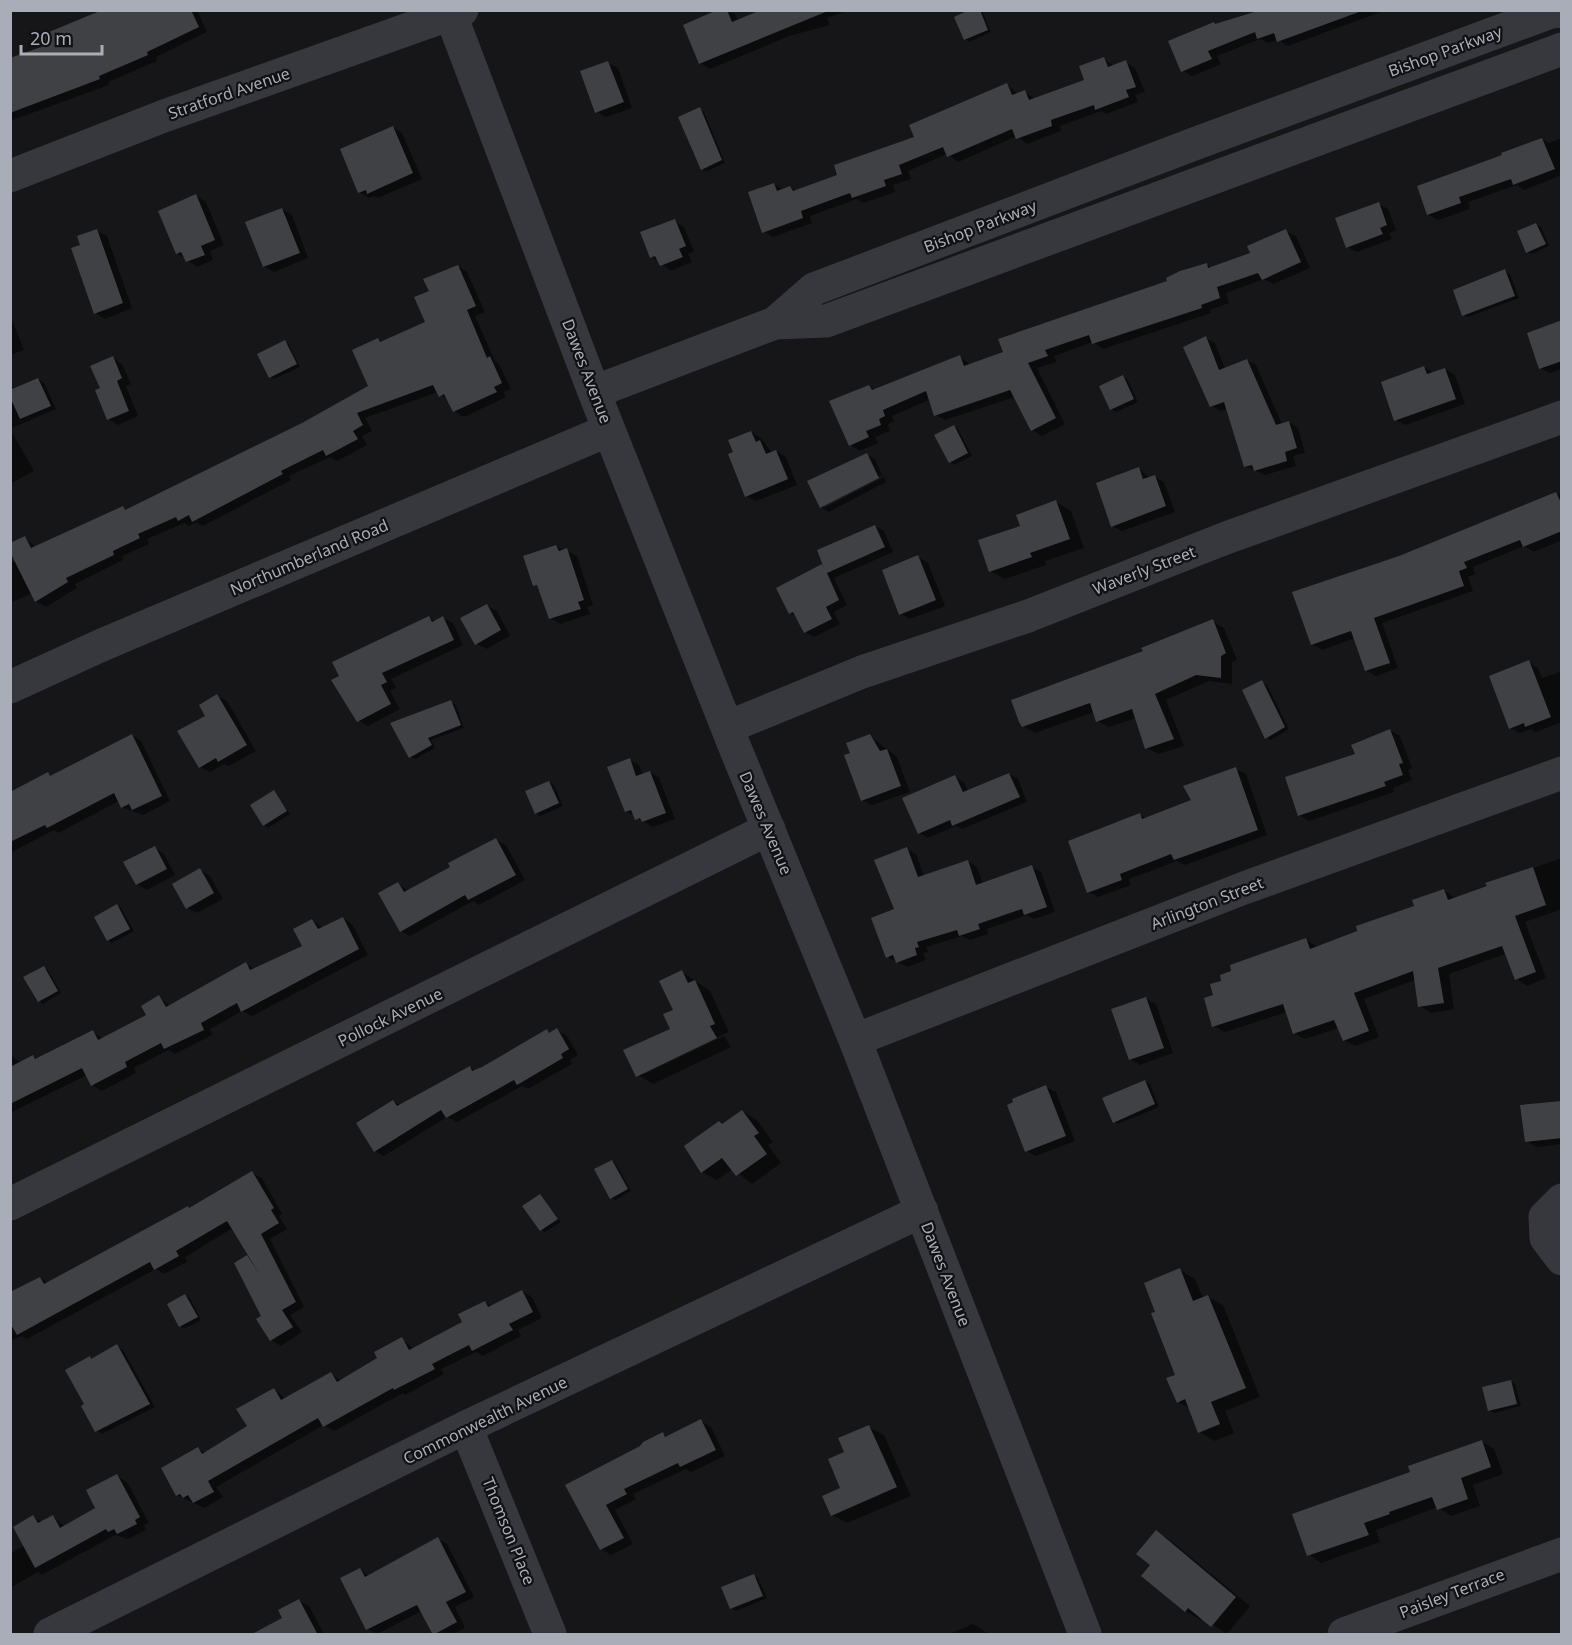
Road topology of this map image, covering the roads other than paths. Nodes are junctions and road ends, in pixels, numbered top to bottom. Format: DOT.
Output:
graph roads {
  1 [pos="1562,11"];
  2 [pos="454,12"];
  3 [pos="1562,49"];
  4 [pos="1194,144"];
  5 [pos="10,176"];
  6 [pos="1207,180"];
  7 [pos="775,323"];
  8 [pos="594,392"];
  9 [pos="1562,417"];
  10 [pos="609,430"];
  11 [pos="10,687"];
  12 [pos="728,728"];
  13 [pos="1562,773"];
  14 [pos="769,830"];
  15 [pos="855,1040"];
  16 [pos="1562,1200"];
  17 [pos="10,1204"];
  18 [pos="922,1211"];
  19 [pos="1562,1259"];
  20 [pos="466,1427"];
  21 [pos="1562,1554"];
  22 [pos="50,1635"];
  23 [pos="550,1635"];
  24 [pos="1085,1635"];
  25 [pos="1344,1635"];
  1 -- 4 [label="street, Bishop Parkway"];
  2 -- 5 [label="street, Stratford Avenue"];
  2 -- 8 [label="street, Dawes Avenue"];
  3 -- 6 [label="street, Bishop Parkway"];
  4 -- 6 [label="street"];
  4 -- 7 [label="street, Bishop Parkway"];
  6 -- 7 [label="street, Bishop Parkway"];
  7 -- 8 [label="street, Bishop Parkway"];
  8 -- 10 [label="street, Dawes Avenue"];
  9 -- 12 [label="street, Waverly Street"];
  10 -- 11 [label="street, Northumberland Road"];
  10 -- 12 [label="street, Dawes Avenue"];
  12 -- 14 [label="street, Dawes Avenue"];
  13 -- 15 [label="street, Arlington Street"];
  14 -- 15 [label="street, Dawes Avenue"];
  14 -- 17 [label="street, Pollock Avenue"];
  15 -- 18 [label="street, Dawes Avenue"];
  16 -- 19 [label="street"];
  18 -- 20 [label="street, Commonwealth Avenue"];
  18 -- 24 [label="street, Dawes Avenue"];
  20 -- 22 [label="street, Commonwealth Avenue"];
  20 -- 23 [label="street, Thomson Place"];
  21 -- 25 [label="street, Paisley Terrace"];
}
